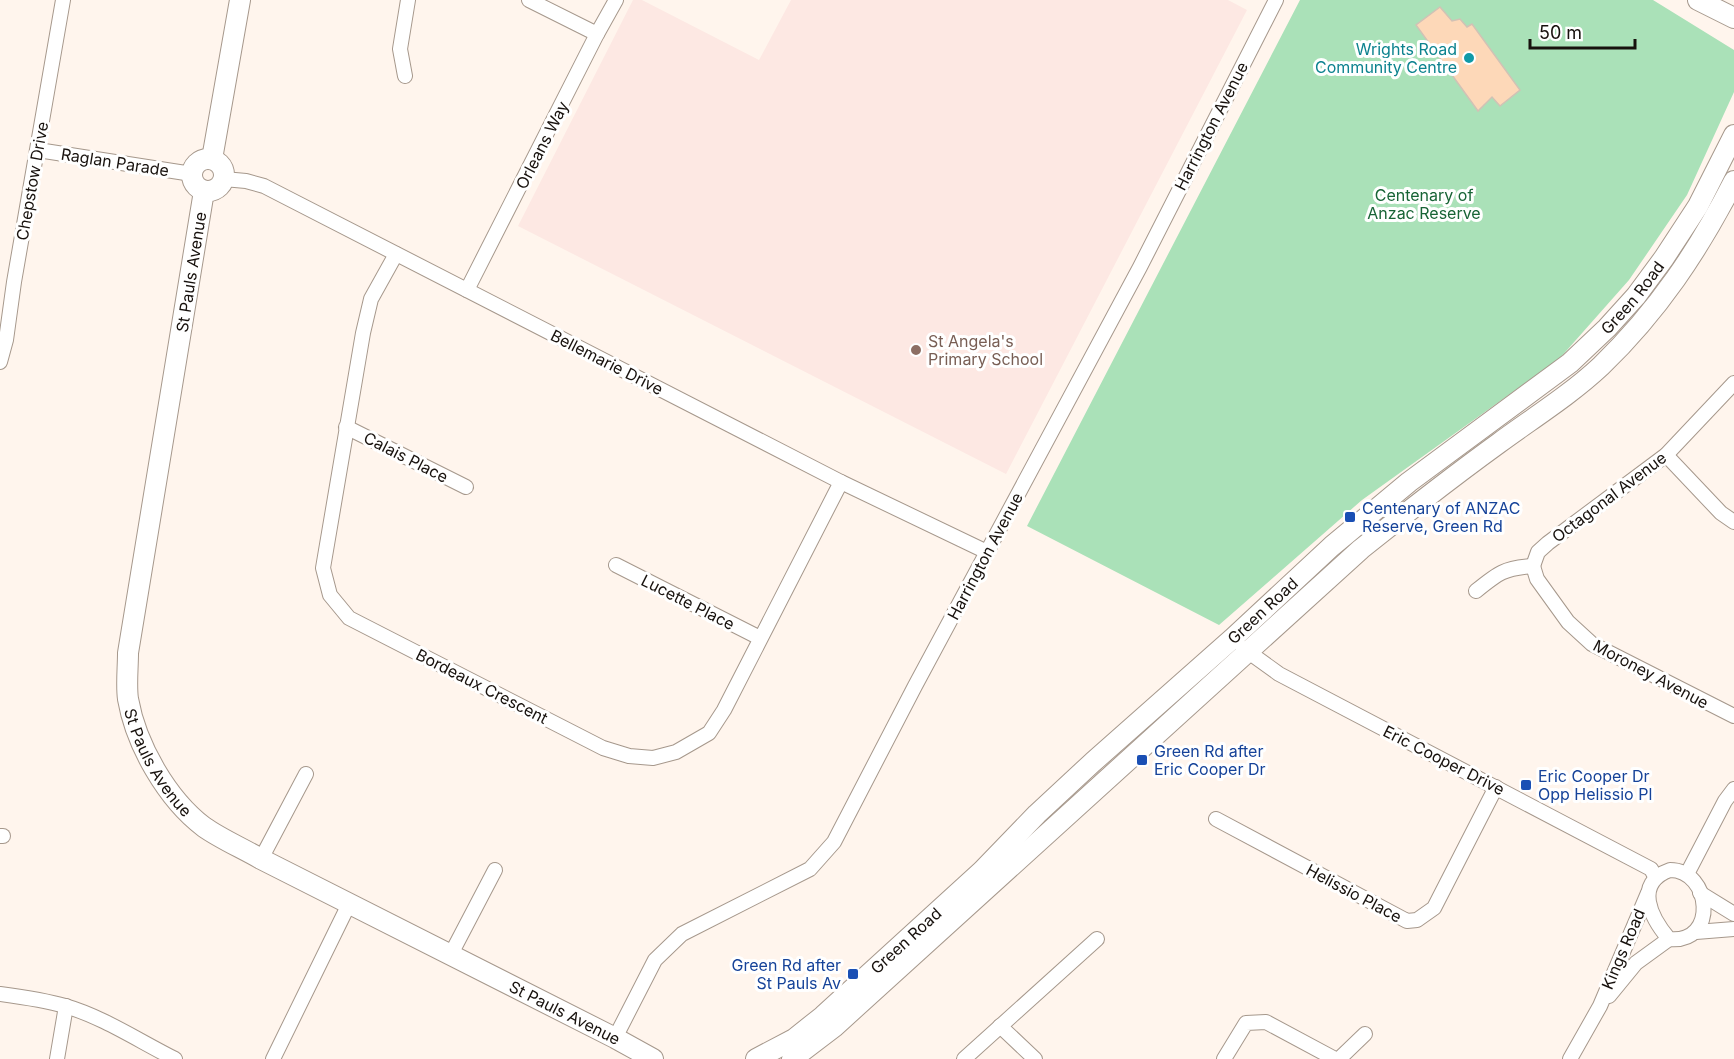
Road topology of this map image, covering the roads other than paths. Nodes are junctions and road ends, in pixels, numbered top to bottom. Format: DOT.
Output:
graph roads {
  1 [pos="63,0"];
  2 [pos="240,0"];
  3 [pos="408,0"];
  4 [pos="529,0"];
  5 [pos="616,0"];
  6 [pos="1276,0"];
  7 [pos="1698,0"];
  8 [pos="1734,18"];
  9 [pos="597,34"];
  10 [pos="405,76"];
  11 [pos="1734,135"];
  12 [pos="38,150"];
  13 [pos="212,159"];
  14 [pos="192,174"];
  15 [pos="224,179"];
  16 [pos="1734,182"];
  17 [pos="204,191"];
  18 [pos="396,254"];
  19 [pos="7,280"];
  20 [pos="468,290"];
  21 [pos="0,362"];
  22 [pos="1734,384"];
  23 [pos="346,427"];
  24 [pos="1666,455"];
  25 [pos="841,482"];
  26 [pos="466,487"];
  27 [pos="1734,522"];
  28 [pos="987,552"];
  29 [pos="616,565"];
  30 [pos="1533,566"];
  31 [pos="1476,591"];
  32 [pos="760,639"];
  33 [pos="1240,645"];
  34 [pos="1734,717"];
  35 [pos="306,774"];
  36 [pos="1496,787"];
  37 [pos="1734,789"];
  38 [pos="1216,819"];
  39 [pos="261,859"];
  40 [pos="495,870"];
  41 [pos="1687,874"];
  42 [pos="1656,878"];
  43 [pos="1648,893"];
  44 [pos="1700,893"];
  45 [pos="349,904"];
  46 [pos="1734,914"];
  47 [pos="1734,929"];
  48 [pos="1696,932"];
  49 [pos="1096,939"];
  50 [pos="1669,939"];
  51 [pos="450,956"];
  52 [pos="0,994"];
  53 [pos="66,1006"];
  54 [pos="1600,1006"];
  55 [pos="1000,1026"];
  56 [pos="1365,1034"];
  57 [pos="615,1038"];
  58 [pos="57,1059"];
  59 [pos="175,1059"];
  60 [pos="273,1059"];
  61 [pos="653,1059"];
  62 [pos="756,1059"];
  63 [pos="792,1059"];
  64 [pos="964,1059"];
  65 [pos="1035,1059"];
  66 [pos="1224,1059"];
  67 [pos="1337,1059"];
  68 [pos="1570,1059"];
  1 -- 12 [label="street, Chepstow Drive"];
  2 -- 13 [label="main road"];
  3 -- 10 [label="street"];
  4 -- 9 [label="street"];
  5 -- 9 [label="street, Orleans Way"];
  6 -- 28 [label="street, Harrington Avenue"];
  7 -- 8 [label="main road"];
  9 -- 20 [label="street, Orleans Way"];
  11 -- 33 [label="main road, Green Road"];
  12 -- 14 [label="street, Raglan Parade"];
  12 -- 19 [label="street, Chepstow Drive"];
  13 -- 14 [label="main road"];
  13 -- 15 [label="main road"];
  14 -- 17 [label="main road"];
  15 -- 17 [label="main road"];
  15 -- 18 [label="street, Bellemarie Drive"];
  16 -- 33 [label="main road, Green Road"];
  17 -- 39 [label="main road, St Pauls Avenue"];
  18 -- 20 [label="street, Bellemarie Drive"];
  18 -- 23 [label="street, Bordeaux Crescent"];
  19 -- 21 [label="street, Chepstow Drive"];
  20 -- 25 [label="street, Bellemarie Drive"];
  22 -- 24 [label="street, Octagonal Avenue"];
  23 -- 26 [label="street, Calais Place"];
  23 -- 32 [label="street, Bordeaux Crescent"];
  24 -- 27 [label="street"];
  24 -- 30 [label="street, Octagonal Avenue"];
  25 -- 28 [label="street, Bellemarie Drive"];
  25 -- 32 [label="street, Bordeaux Crescent"];
  28 -- 57 [label="street, Harrington Avenue"];
  29 -- 32 [label="street, Lucette Place"];
  30 -- 31 [label="street"];
  30 -- 34 [label="street, Moroney Avenue"];
  33 -- 36 [label="street, Eric Cooper Drive"];
  33 -- 62 [label="main road, Green Road"];
  33 -- 63 [label="main road, Green Road"];
  35 -- 39 [label="street"];
  36 -- 38 [label="street, Helissio Place"];
  36 -- 42 [label="street, Eric Cooper Drive"];
  37 -- 41 [label="street"];
  39 -- 45 [label="main road, St Pauls Avenue"];
  40 -- 51 [label="street"];
  41 -- 42 [label="street"];
  41 -- 44 [label="street"];
  42 -- 43 [label="street"];
  43 -- 50 [label="street"];
  43 -- 54 [label="street, Kings Road"];
  44 -- 46 [label="street"];
  44 -- 48 [label="street"];
  45 -- 51 [label="main road, St Pauls Avenue"];
  45 -- 60 [label="street"];
  47 -- 48 [label="street"];
  48 -- 50 [label="street"];
  49 -- 55 [label="street"];
  50 -- 54 [label="street, Kings Road"];
  51 -- 57 [label="main road, St Pauls Avenue"];
  52 -- 53 [label="street"];
  53 -- 58 [label="street"];
  53 -- 59 [label="street"];
  54 -- 68 [label="street, Kings Road"];
  55 -- 64 [label="street"];
  55 -- 65 [label="street"];
  56 -- 67 [label="street"];
  57 -- 61 [label="main road, St Pauls Avenue"];
  66 -- 67 [label="street"];
}
